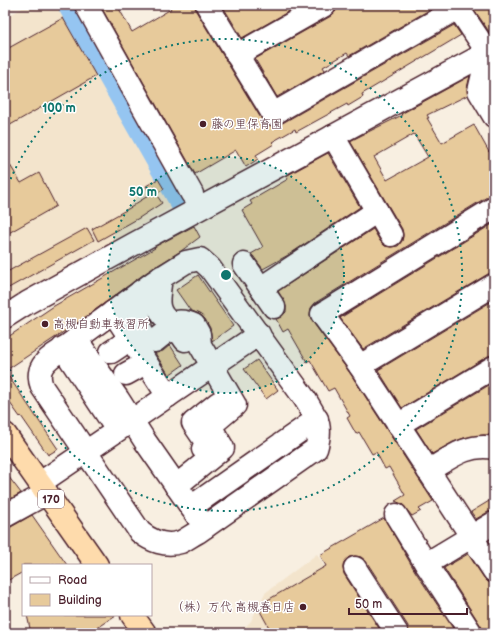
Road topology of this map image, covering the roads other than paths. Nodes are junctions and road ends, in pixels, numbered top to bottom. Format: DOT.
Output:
graph roads {
  1 [pos="86,5"];
  2 [pos="207,5"];
  3 [pos="325,5"];
  4 [pos="457,7"];
  5 [pos="487,48"];
  6 [pos="237,55"];
  7 [pos="494,116"];
  8 [pos="333,136"];
  9 [pos="192,194"];
  10 [pos="494,208"];
  11 [pos="377,211"];
  12 [pos="391,235"];
  13 [pos="244,264"];
  14 [pos="161,277"];
  15 [pos="494,285"];
  16 [pos="261,288"];
  17 [pos="141,291"];
  18 [pos="274,307"];
  19 [pos="108,315"];
  20 [pos="5,317"];
  21 [pos="259,334"];
  22 [pos="70,344"];
  23 [pos="360,366"];
  24 [pos="494,367"];
  25 [pos="206,370"];
  26 [pos="163,400"];
  27 [pos="317,419"];
  28 [pos="398,425"];
  29 [pos="124,426"];
  30 [pos="5,434"];
  31 [pos="494,448"];
  32 [pos="84,451"];
  33 [pos="428,471"];
  34 [pos="172,480"];
  35 [pos="43,488"];
  36 [pos="191,507"];
  37 [pos="396,515"];
  38 [pos="5,516"];
  39 [pos="494,523"];
  40 [pos="205,527"];
  41 [pos="471,537"];
  42 [pos="96,564"];
  43 [pos="426,564"];
  44 [pos="355,568"];
  45 [pos="494,571"];
  46 [pos="133,616"];
  47 [pos="145,633"];
  48 [pos="398,633"];
  49 [pos="471,633"];
  1 -- 9 [label="street"];
  2 -- 6 [label="street"];
  3 -- 6 [label="street"];
  4 -- 5 [label="street"];
  4 -- 6 [label="street"];
  5 -- 7 [label="street"];
  5 -- 8 [label="street"];
  8 -- 11 [label="street"];
  8 -- 20 [label="street"];
  10 -- 23 [label="street"];
  11 -- 12 [label="street"];
  11 -- 16 [label="street"];
  13 -- 16 [label="street"];
  14 -- 17 [label="street"];
  14 -- 21 [label="street"];
  14 -- 25 [label="street"];
  15 -- 23 [label="street"];
  16 -- 18 [label="street"];
  17 -- 19 [label="street"];
  17 -- 25 [label="street"];
  19 -- 22 [label="street"];
  19 -- 26 [label="street"];
  19 -- 26 [label="street"];
  21 -- 25 [label="street"];
  21 -- 27 [label="street"];
  22 -- 29 [label="street"];
  22 -- 32 [label="street"];
  23 -- 28 [label="street"];
  24 -- 28 [label="street"];
  25 -- 26 [label="street"];
  25 -- 34 [label="street"];
  26 -- 29 [label="street"];
  27 -- 36 [label="street"];
  27 -- 40 [label="street"];
  28 -- 33 [label="street"];
  29 -- 32 [label="street"];
  29 -- 34 [label="street"];
  30 -- 35 [label="highway, 170"];
  31 -- 33 [label="street"];
  32 -- 35 [label="street"];
  32 -- 40 [label="street"];
  33 -- 41 [label="street"];
  34 -- 36 [label="street"];
  35 -- 38 [label="street"];
  35 -- 42 [label="highway, 170"];
  36 -- 40 [label="street"];
  37 -- 43 [label="street"];
  39 -- 41 [label="street"];
  41 -- 43 [label="street"];
  41 -- 45 [label="street"];
  43 -- 49 [label="street"];
  44 -- 48 [label="street"];
  46 -- 47 [label="highway"];
}
